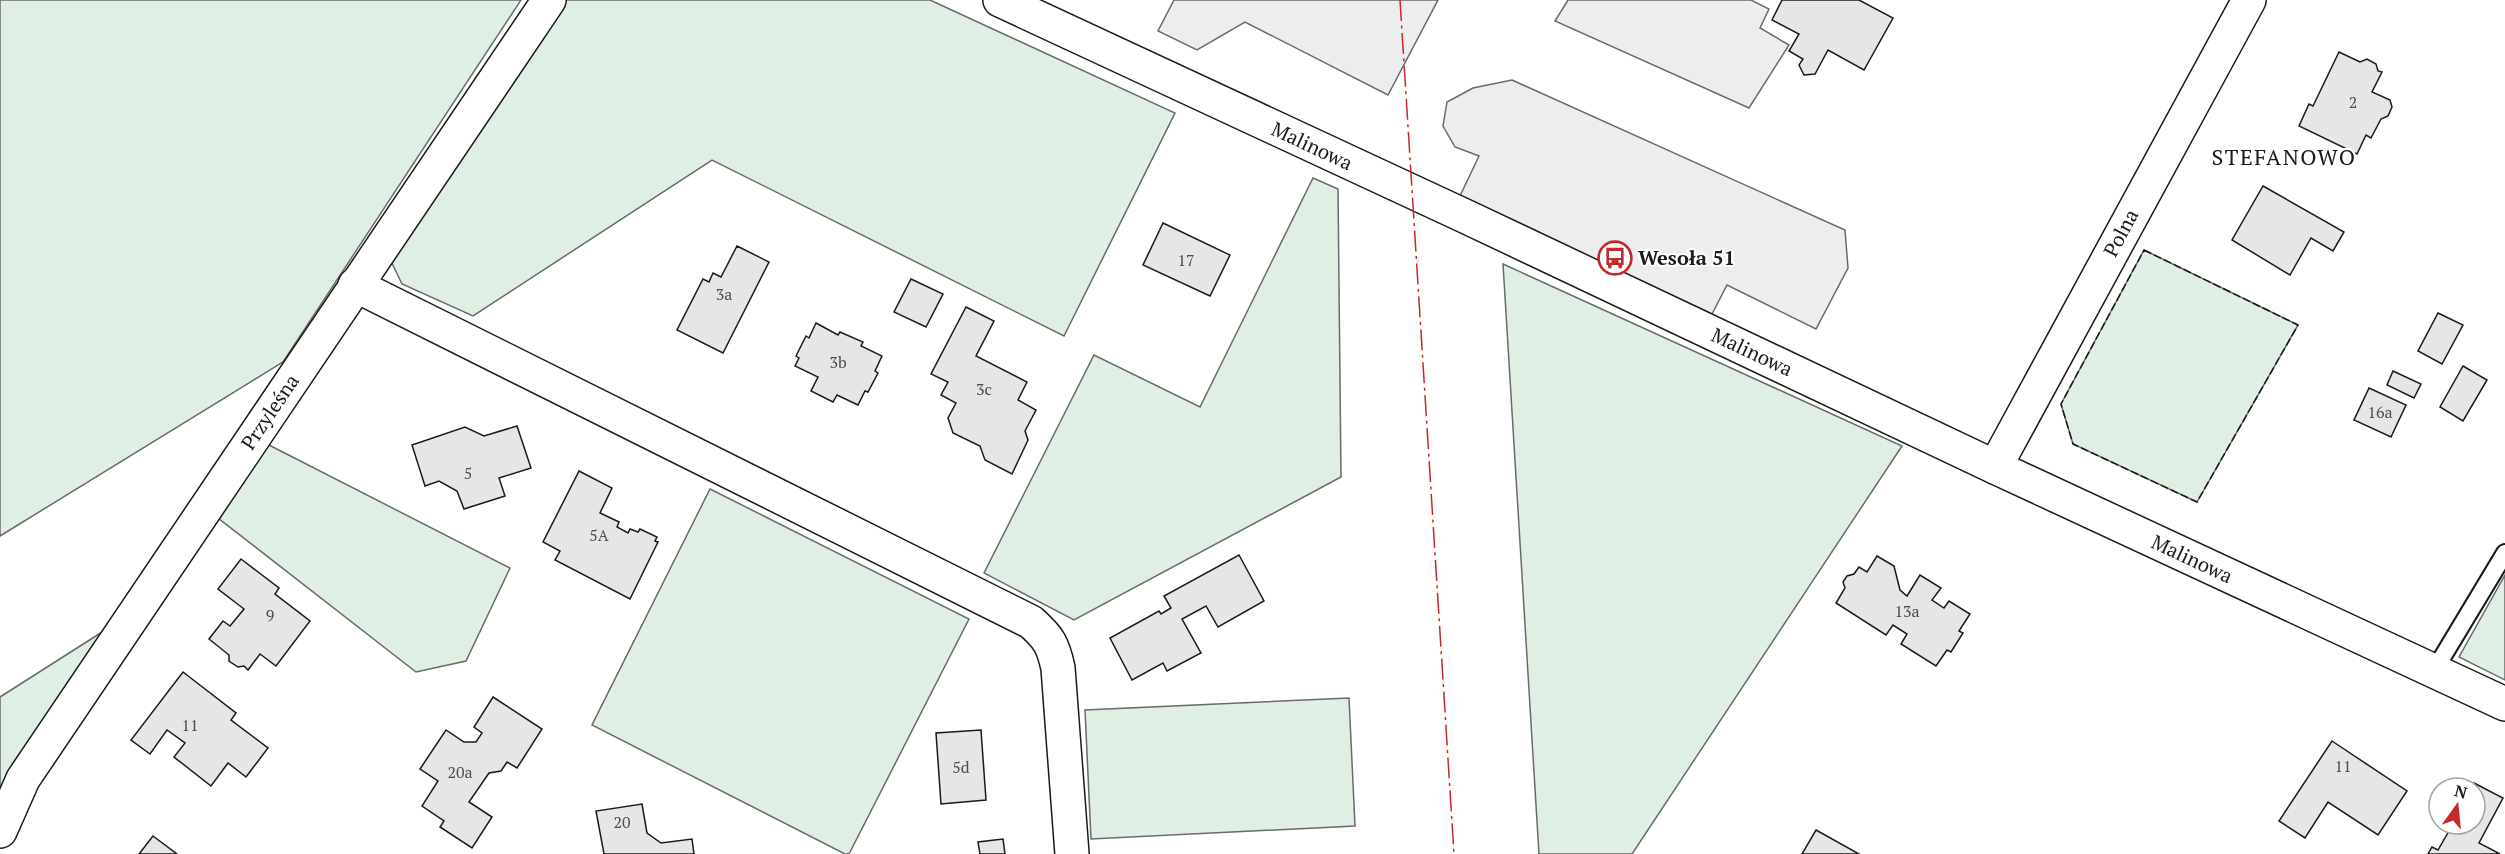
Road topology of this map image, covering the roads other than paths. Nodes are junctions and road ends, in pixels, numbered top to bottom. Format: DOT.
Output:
graph roads {
  1 [pos="549,0"];
  2 [pos="1000,0"];
  3 [pos="2249,0"];
  4 [pos="355,285"];
  5 [pos="1995,467"];
  6 [pos="2505,553"];
  7 [pos="2434,671"];
  8 [pos="2505,704"];
  9 [pos="0,831"];
  10 [pos="1072,854"];
  1 -- 4 [label="street, Przyleśna"];
  2 -- 5 [label="street, Malinowa"];
  3 -- 5 [label="street, Polna"];
  4 -- 9 [label="street, Przyleśna"];
  4 -- 10 [label="street"];
  5 -- 7 [label="street, Malinowa"];
  6 -- 7 [label="lane"];
  7 -- 8 [label="street, Malinowa"];
}
